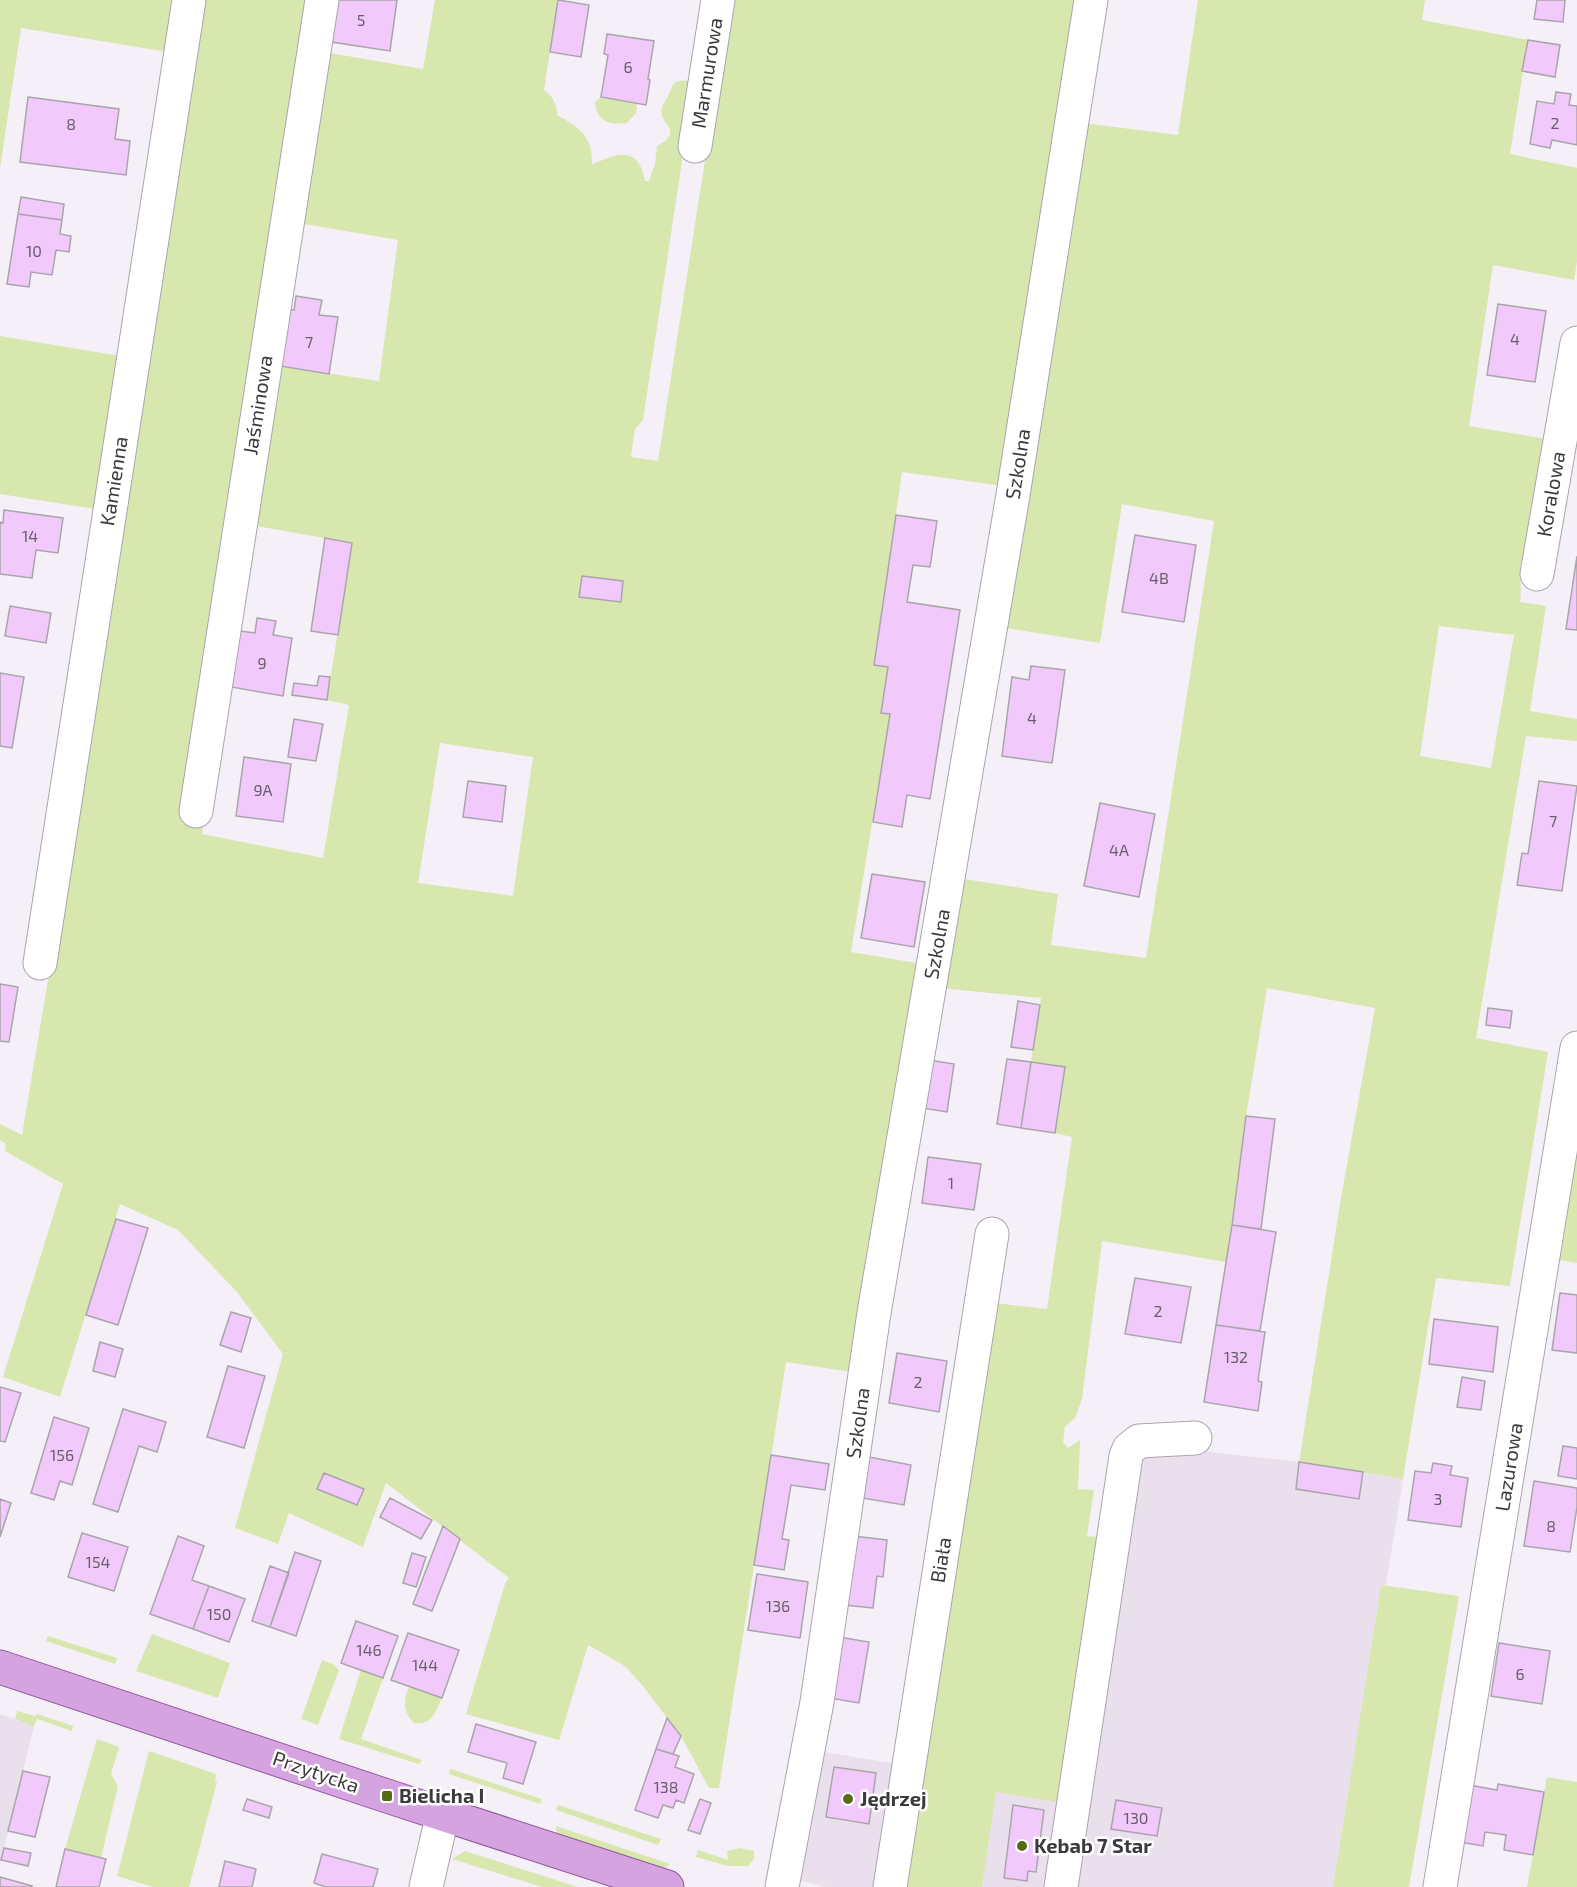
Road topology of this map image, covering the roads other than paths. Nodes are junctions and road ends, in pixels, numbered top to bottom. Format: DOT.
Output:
graph roads {
  1 [pos="189,0"];
  2 [pos="321,0"];
  3 [pos="718,0"];
  4 [pos="1091,0"];
  5 [pos="695,146"];
  6 [pos="1577,343"];
  7 [pos="1537,574"];
  8 [pos="196,811"];
  9 [pos="40,963"];
  10 [pos="1577,1048"];
  11 [pos="992,1234"];
  12 [pos="1195,1438"];
  13 [pos="0,1667"];
  14 [pos="444,1813"];
  15 [pos="426,1887"];
  16 [pos="667,1887"];
  17 [pos="782,1887"];
  18 [pos="890,1887"];
  19 [pos="1061,1887"];
  20 [pos="1440,1887"];
  1 -- 9 [label="street, Kamienna"];
  2 -- 8 [label="street, Jaśminowa"];
  3 -- 5 [label="street, Marmurowa"];
  4 -- 17 [label="street, Szkolna"];
  6 -- 7 [label="street, Koralowa"];
  10 -- 20 [label="street, Lazurowa"];
  11 -- 18 [label="street, Biała"];
  12 -- 19 [label="street"];
  13 -- 14 [label="main road, Przytycka"];
  14 -- 15 [label="street"];
  14 -- 16 [label="main road, Przytycka"];
}
